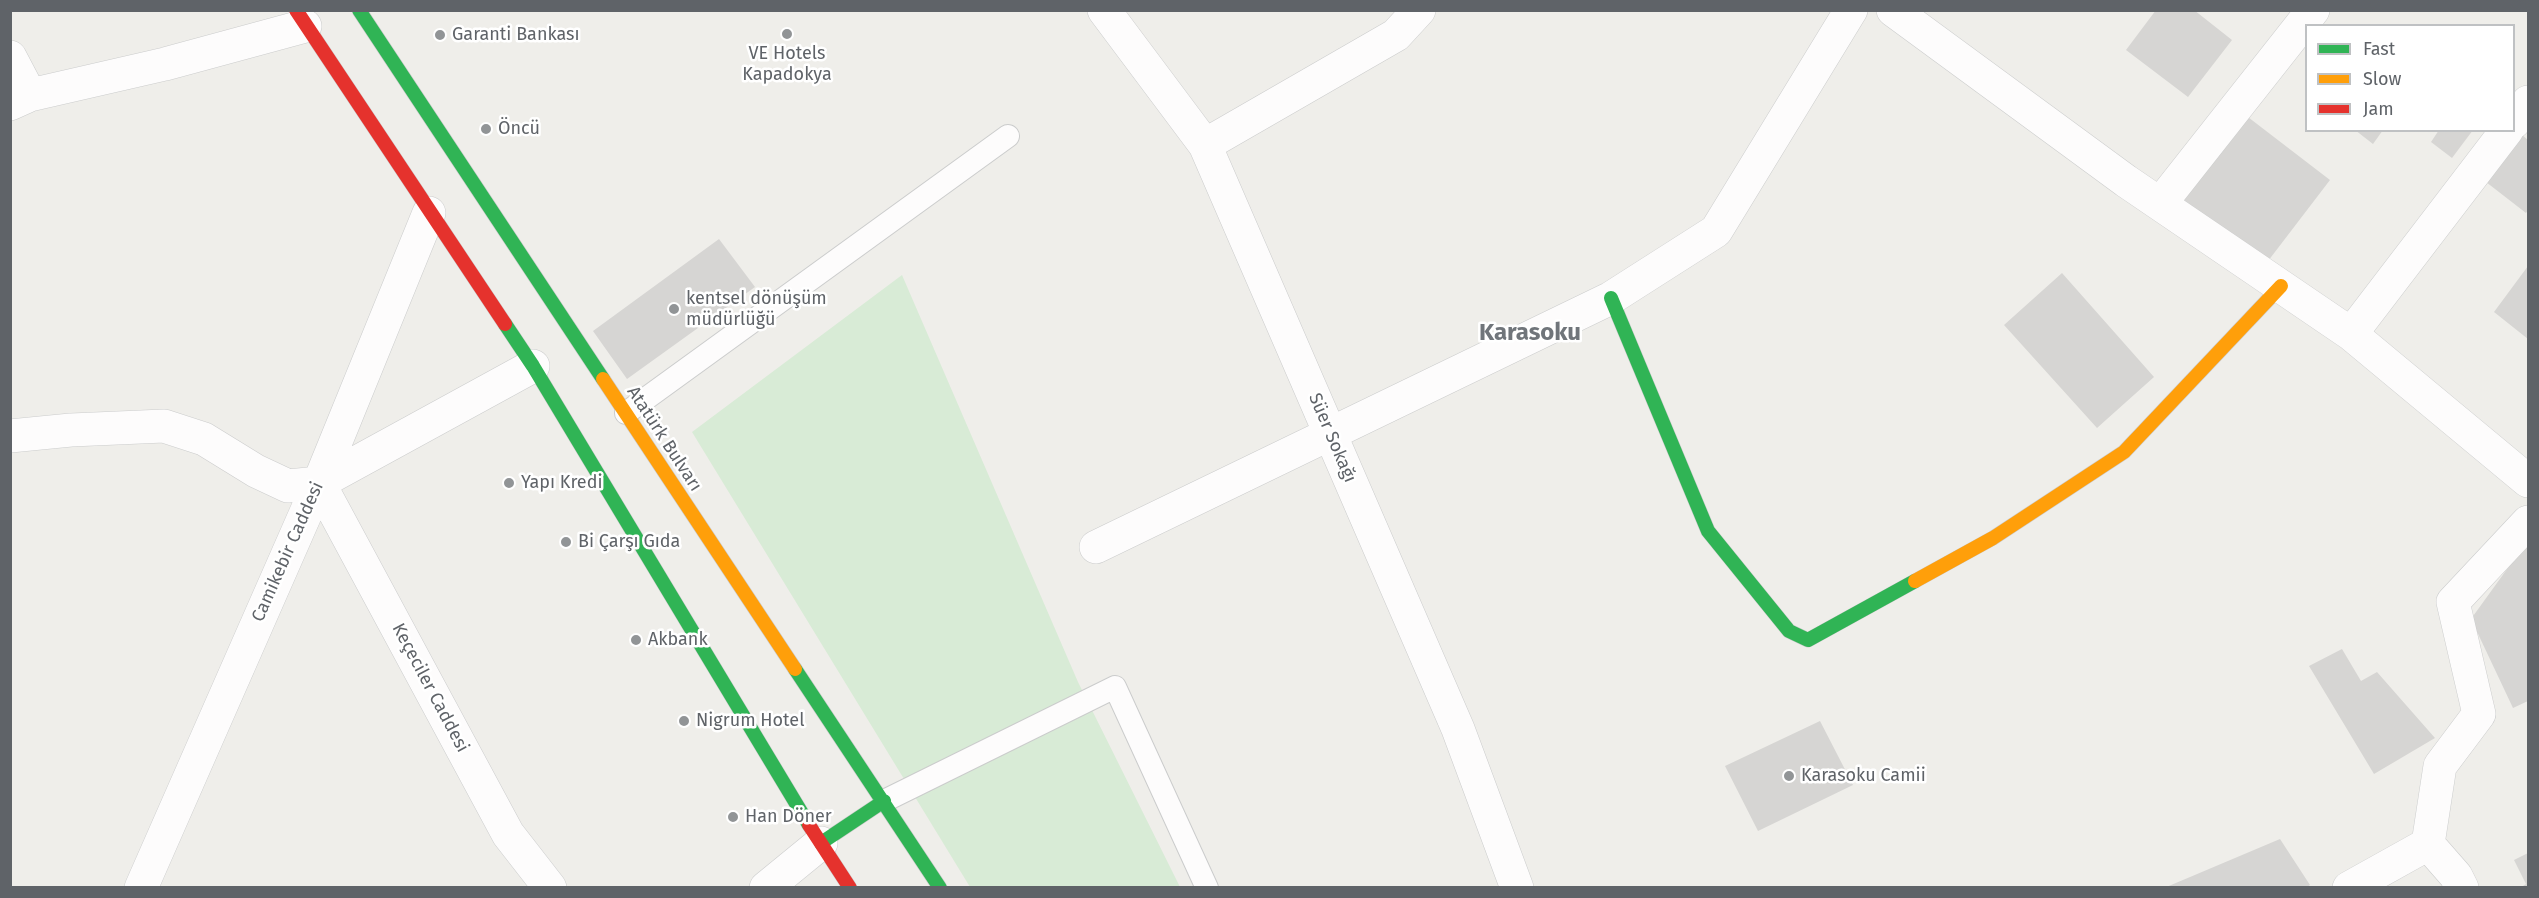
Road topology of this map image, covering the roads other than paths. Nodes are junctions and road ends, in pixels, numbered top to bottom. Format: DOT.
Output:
graph roads {
  1 [pos="1104,10"];
  2 [pos="1419,10"];
  3 [pos="1851,10"];
  4 [pos="1893,10"];
  5 [pos="2313,10"];
  6 [pos="365,12"];
  7 [pos="300,18"];
  8 [pos="10,57"];
  9 [pos="20,99"];
  10 [pos="2529,102"];
  11 [pos="2515,121"];
  12 [pos="2505,132"];
  13 [pos="1008,136"];
  14 [pos="1204,145"];
  15 [pos="2160,204"];
  16 [pos="429,213"];
  17 [pos="2281,286"];
  18 [pos="1611,298"];
  19 [pos="2351,333"];
  20 [pos="532,366"];
  21 [pos="626,413"];
  22 [pos="1330,435"];
  23 [pos="10,436"];
  24 [pos="2529,481"];
  25 [pos="319,483"];
  26 [pos="2529,522"];
  27 [pos="1096,547"];
  28 [pos="884,801"];
  29 [pos="821,843"];
  30 [pos="2428,844"];
  31 [pos="141,888"];
  32 [pos="550,888"];
  33 [pos="766,888"];
  34 [pos="850,888"];
  35 [pos="939,888"];
  36 [pos="1206,888"];
  37 [pos="1517,888"];
  38 [pos="2349,888"];
  39 [pos="2462,888"];
  1 -- 14 [label="street, Süer Sokağı"];
  2 -- 14 [label="street"];
  3 -- 18 [label="street"];
  4 -- 15 [label="street"];
  5 -- 15 [label="street"];
  6 -- 21 [label="main road, Atatürk Bulvarı"];
  7 -- 9 [label="street"];
  7 -- 16 [label="main road"];
  8 -- 9 [label="street"];
  10 -- 11 [label="street"];
  12 -- 19 [label="street"];
  13 -- 21 [label="lane"];
  14 -- 22 [label="street, Süer Sokağı"];
  15 -- 17 [label="street"];
  16 -- 20 [label="main road"];
  16 -- 25 [label="street, Camikebir Caddesi"];
  17 -- 18 [label="main road"];
  17 -- 19 [label="street"];
  18 -- 22 [label="street"];
  19 -- 24 [label="street"];
  20 -- 25 [label="street"];
  20 -- 29 [label="main road"];
  21 -- 28 [label="main road, Atatürk Bulvarı"];
  22 -- 27 [label="street"];
  22 -- 37 [label="street, Süer Sokağı"];
  23 -- 25 [label="street"];
  25 -- 31 [label="street, Camikebir Caddesi"];
  25 -- 32 [label="street, Keçeciler Caddesi"];
  26 -- 30 [label="street"];
  28 -- 29 [label="main road"];
  28 -- 35 [label="main road, Atatürk Bulvarı"];
  28 -- 36 [label="lane"];
  29 -- 33 [label="street"];
  29 -- 34 [label="main road"];
  30 -- 38 [label="street"];
  30 -- 39 [label="street"];
}
